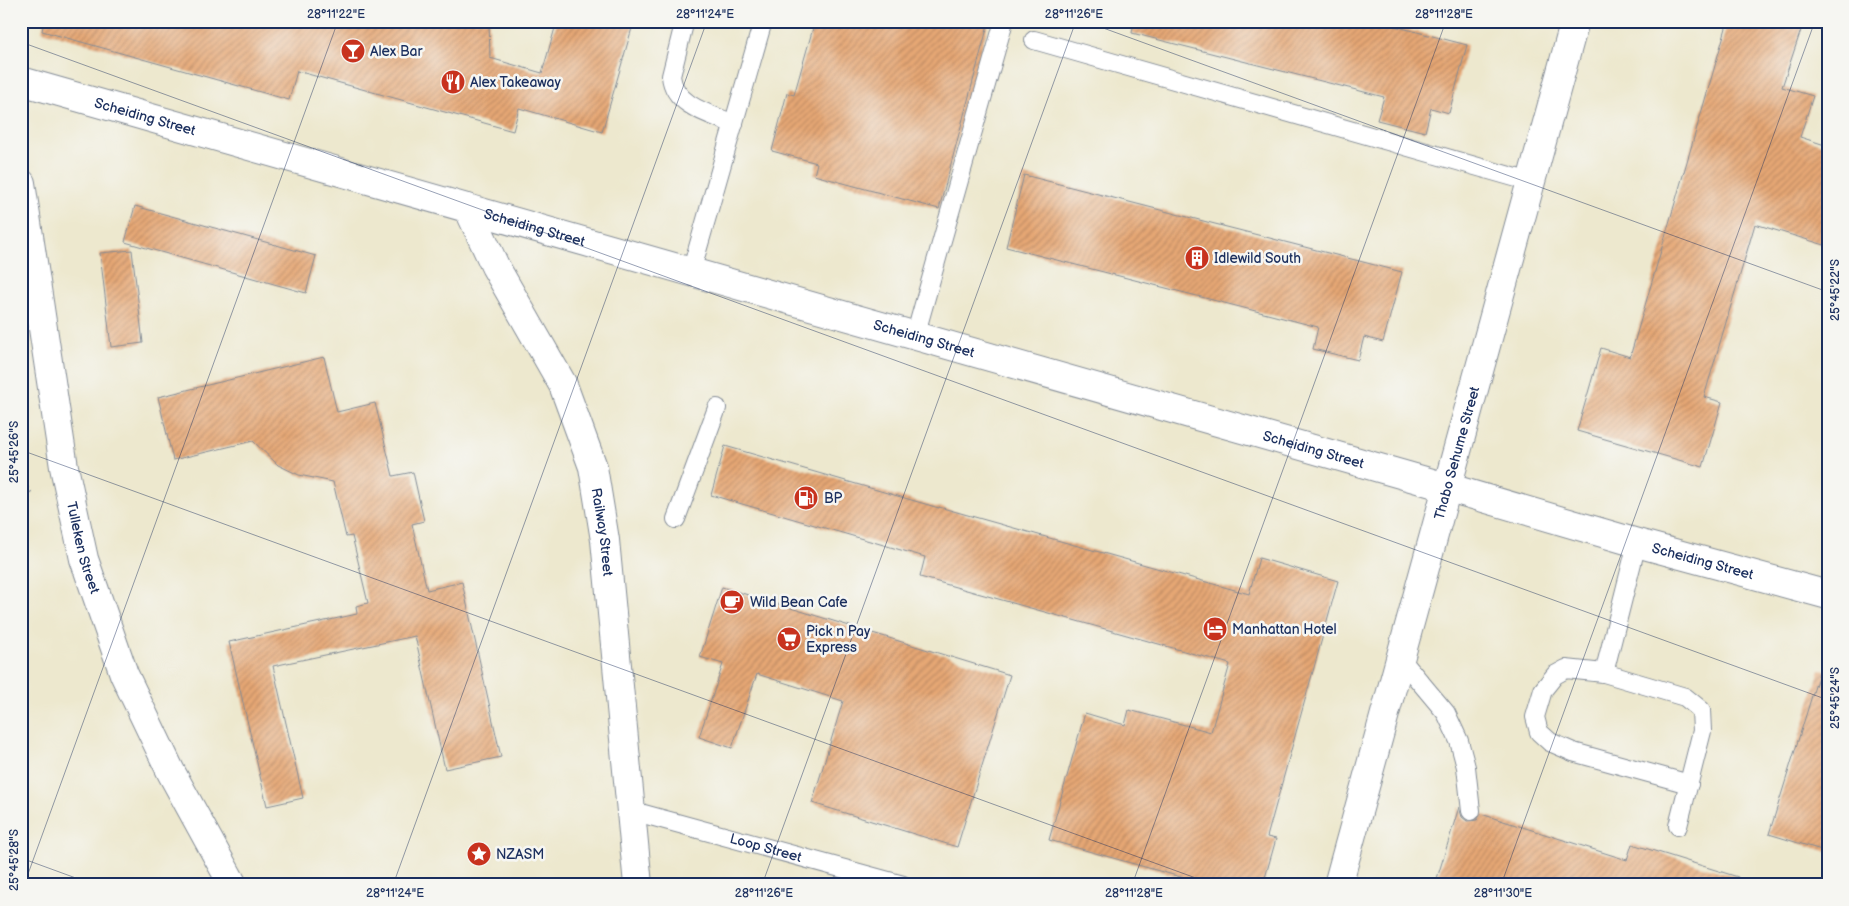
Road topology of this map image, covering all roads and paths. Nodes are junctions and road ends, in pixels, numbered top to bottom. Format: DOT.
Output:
graph roads {
  1 [pos="763,21"];
  2 [pos="1004,21"];
  3 [pos="1575,21"];
  4 [pos="684,24"];
  5 [pos="1034,40"];
  6 [pos="21,81"];
  7 [pos="734,124"];
  8 [pos="1531,182"];
  9 [pos="21,183"];
  10 [pos="468,208"];
  11 [pos="691,272"];
  12 [pos="915,336"];
  13 [pos="717,408"];
  14 [pos="1446,487"];
  15 [pos="676,519"];
  16 [pos="1637,543"];
  17 [pos="1828,595"];
  18 [pos="1400,658"];
  19 [pos="1604,673"];
  20 [pos="1689,784"];
  21 [pos="629,810"];
  22 [pos="1471,811"];
  23 [pos="1678,826"];
  24 [pos="1342,884"];
  25 [pos="233,885"];
  26 [pos="638,885"];
  27 [pos="903,885"];
  1 -- 7 [label="lane"];
  2 -- 12 [label="lane"];
  3 -- 8 [label="main road, Thabo Sehume Street"];
  4 -- 7 [label="lane"];
  5 -- 8 [label="lane"];
  6 -- 10 [label="main road, Scheiding Street"];
  7 -- 11 [label="lane"];
  8 -- 14 [label="main road, Thabo Sehume Street"];
  9 -- 25 [label="main road, Tulleken Street"];
  10 -- 11 [label="main road, Scheiding Street"];
  10 -- 21 [label="main road, Railway Street"];
  11 -- 12 [label="main road, Scheiding Street"];
  12 -- 14 [label="main road, Scheiding Street"];
  13 -- 15 [label="lane"];
  14 -- 16 [label="main road, Scheiding Street"];
  14 -- 18 [label="main road, Thabo Sehume Street"];
  16 -- 17 [label="main road, Scheiding Street"];
  16 -- 19 [label="lane"];
  18 -- 22 [label="lane"];
  18 -- 24 [label="main road, Thabo Sehume Street"];
  19 -- 20 [label="lane"];
  19 -- 20 [label="lane"];
  20 -- 23 [label="lane"];
  21 -- 26 [label="main road, Railway Street"];
  21 -- 27 [label="lane, Loop Street"];
}
